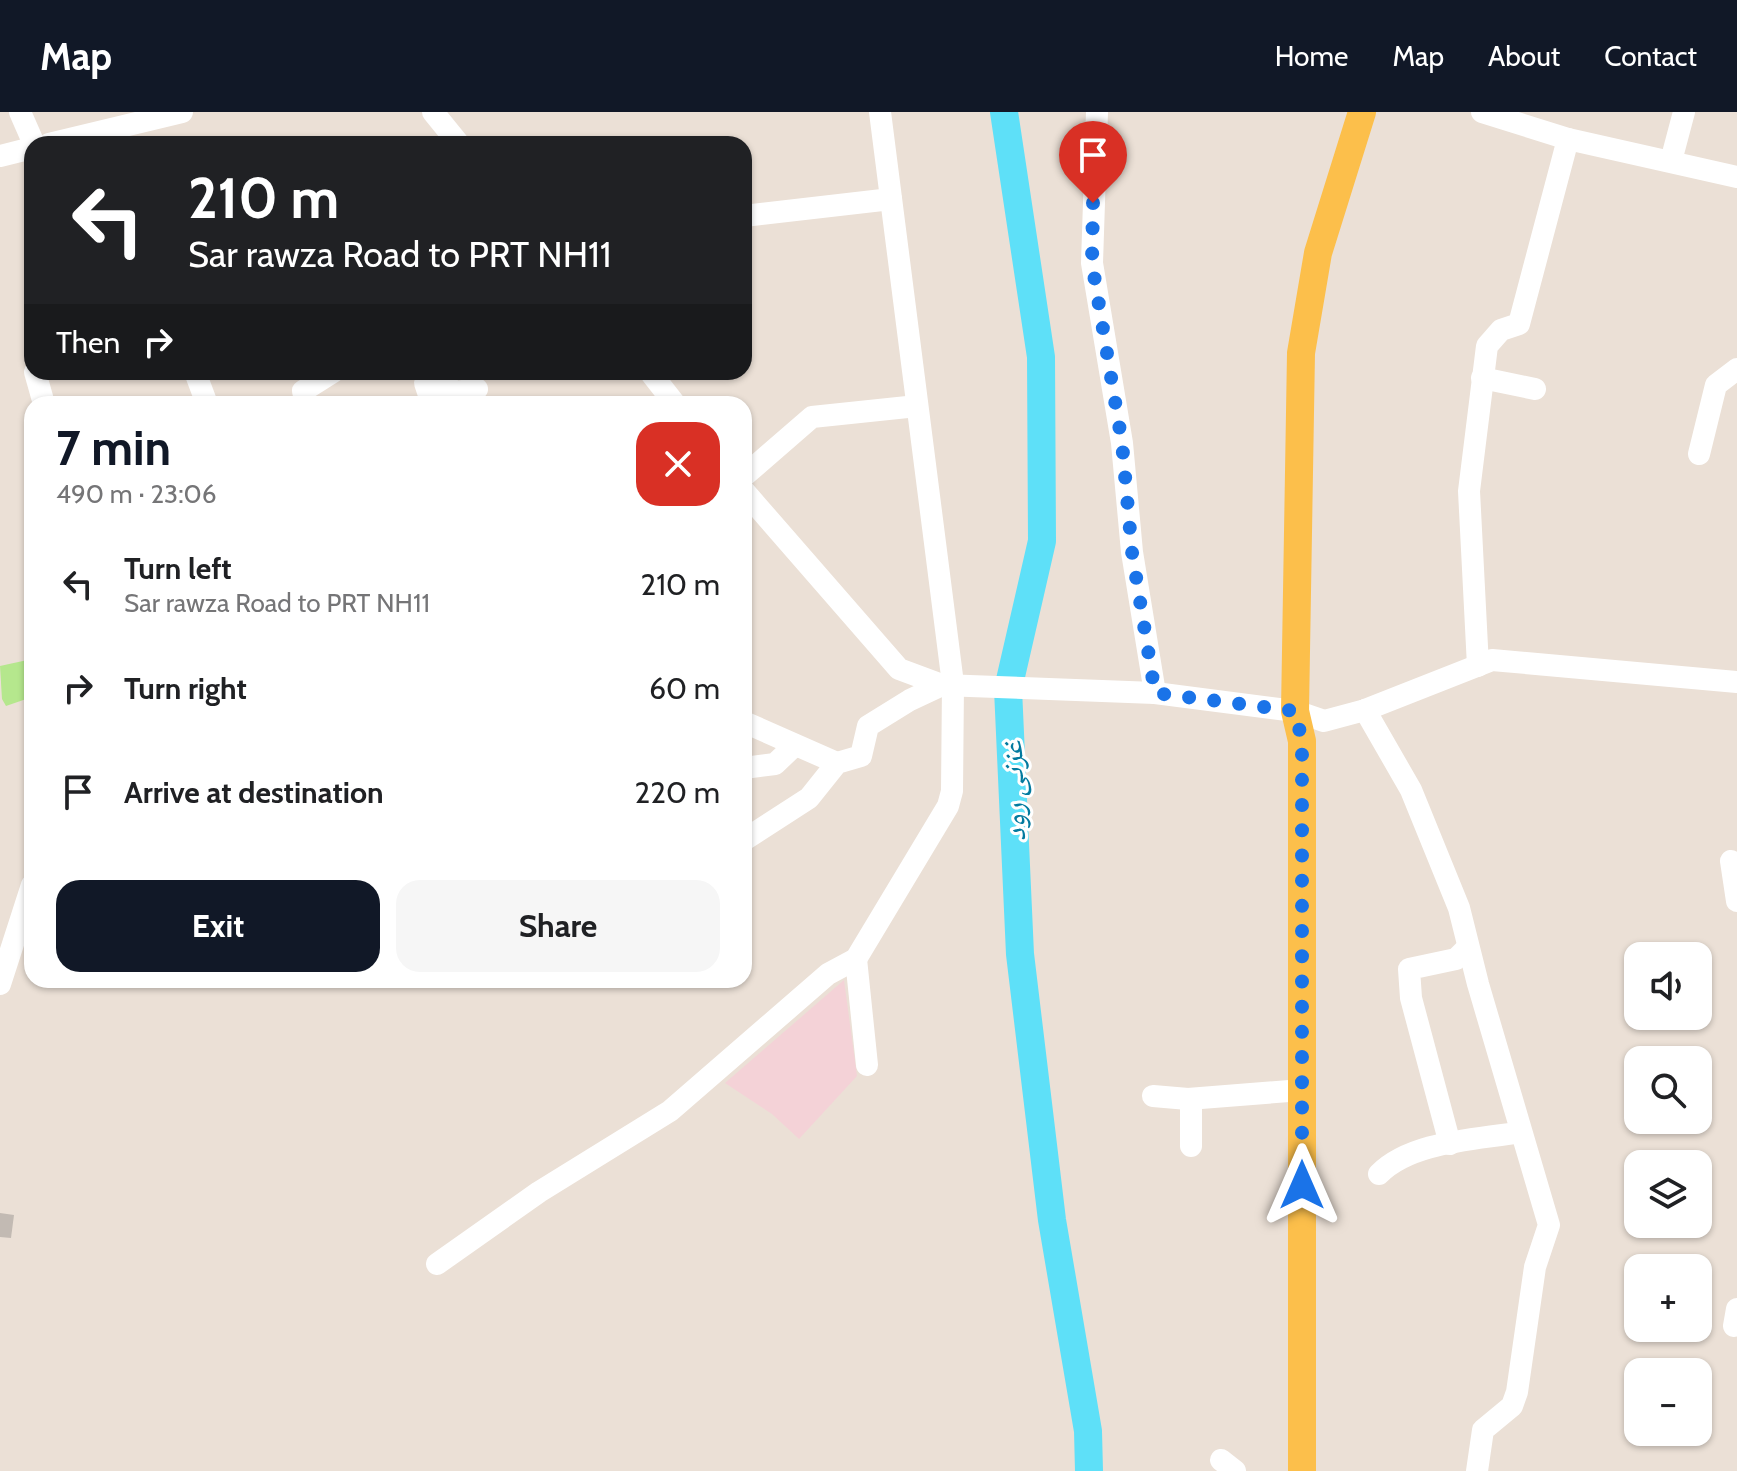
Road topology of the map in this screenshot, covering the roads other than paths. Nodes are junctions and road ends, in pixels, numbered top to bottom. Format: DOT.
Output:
graph roads {
  1 [pos="20,112"];
  2 [pos="182,112"];
  3 [pos="433,112"];
  4 [pos="880,112"];
  5 [pos="1097,112"];
  6 [pos="1362,112"];
  7 [pos="1482,112"];
  8 [pos="1684,112"];
  9 [pos="110,129"];
  10 [pos="29,136"];
  11 [pos="82,136"];
  12 [pos="452,136"];
  13 [pos="1568,139"];
  14 [pos="24,149"];
  15 [pos="0,156"];
  16 [pos="1671,161"];
  17 [pos="1737,177"];
  18 [pos="891,199"];
  19 [pos="752,215"];
  20 [pos="1737,369"];
  21 [pos="1482,378"];
  22 [pos="320,380"];
  23 [pos="656,380"];
  24 [pos="477,389"];
  25 [pos="1535,389"];
  26 [pos="304,396"];
  27 [pos="429,396"];
  28 [pos="669,396"];
  29 [pos="917,406"];
  30 [pos="1699,454"];
  31 [pos="752,469"];
  32 [pos="752,500"];
  33 [pos="1478,666"];
  34 [pos="1737,682"];
  35 [pos="954,684"];
  36 [pos="1155,693"];
  37 [pos="1365,710"];
  38 [pos="1295,711"];
  39 [pos="752,726"];
  40 [pos="795,745"];
  41 [pos="837,763"];
  42 [pos="752,767"];
  43 [pos="752,835"];
  44 [pos="1731,861"];
  45 [pos="1736,893"];
  46 [pos="24,910"];
  47 [pos="1468,947"];
  48 [pos="856,959"];
  49 [pos="0,984"];
  50 [pos="867,1065"];
  51 [pos="1302,1090"];
  52 [pos="1153,1096"];
  53 [pos="1191,1099"];
  54 [pos="1521,1132"];
  55 [pos="1450,1144"];
  56 [pos="1191,1146"];
  57 [pos="1379,1174"];
  58 [pos="437,1264"];
  59 [pos="1302,1471"];
  60 [pos="1477,1471"];
  1 -- 10 [label="street"];
  2 -- 9 [label="street"];
  3 -- 12 [label="street"];
  4 -- 18 [label="street"];
  5 -- 36 [label="street"];
  6 -- 38 [label="main road"];
  7 -- 13 [label="street"];
  8 -- 16 [label="street"];
  9 -- 11 [label="street"];
  13 -- 16 [label="street"];
  13 -- 21 [label="street"];
  14 -- 15 [label="street"];
  16 -- 17 [label="street"];
  18 -- 19 [label="street"];
  18 -- 29 [label="street"];
  20 -- 30 [label="street"];
  21 -- 25 [label="street"];
  21 -- 33 [label="street"];
  22 -- 26 [label="street"];
  23 -- 28 [label="street"];
  24 -- 27 [label="street"];
  29 -- 31 [label="street"];
  29 -- 35 [label="street"];
  32 -- 35 [label="street"];
  33 -- 34 [label="street"];
  33 -- 37 [label="street"];
  35 -- 36 [label="street"];
  35 -- 41 [label="street"];
  35 -- 48 [label="street"];
  36 -- 38 [label="street"];
  37 -- 38 [label="street"];
  37 -- 47 [label="street"];
  38 -- 51 [label="main road"];
  39 -- 40 [label="street"];
  40 -- 41 [label="street"];
  40 -- 42 [label="street"];
  41 -- 43 [label="street"];
  44 -- 45 [label="street"];
  46 -- 49 [label="street"];
  47 -- 54 [label="street"];
  47 -- 55 [label="street"];
  48 -- 50 [label="street"];
  48 -- 58 [label="street"];
  51 -- 53 [label="street"];
  51 -- 59 [label="main road"];
  52 -- 53 [label="street"];
  53 -- 56 [label="street"];
  54 -- 55 [label="street"];
  54 -- 60 [label="street"];
  55 -- 57 [label="street"];
}
